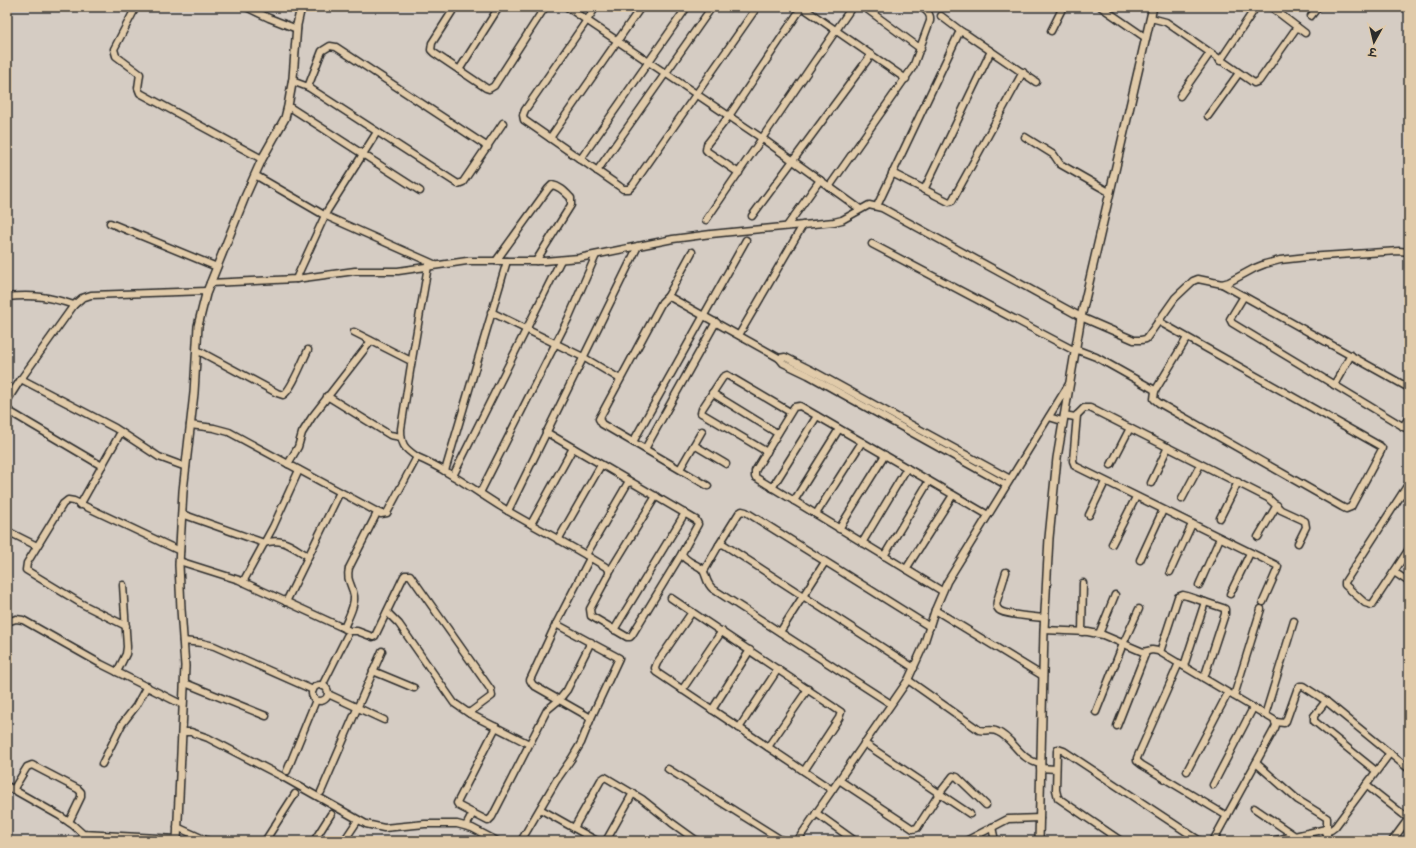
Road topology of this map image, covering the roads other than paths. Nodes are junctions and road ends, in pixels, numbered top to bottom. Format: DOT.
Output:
graph roads {
  1 [pos="136,7"];
  2 [pos="246,7"];
  3 [pos="301,7"];
  4 [pos="455,7"];
  5 [pos="499,7"];
  6 [pos="545,7"];
  7 [pos="567,7"];
  8 [pos="596,7"];
  9 [pos="641,7"];
  10 [pos="687,7"];
  11 [pos="712,7"];
  12 [pos="757,7"];
  13 [pos="802,7"];
  14 [pos="852,7"];
  15 [pos="864,7"];
  16 [pos="921,7"];
  17 [pos="1063,7"];
  18 [pos="1101,7"];
  19 [pos="1153,7"];
  20 [pos="1256,7"];
  21 [pos="1271,7"];
  22 [pos="1318,7"];
  23 [pos="941,16"];
  24 [pos="1311,16"];
  25 [pos="1156,19"];
  26 [pos="587,20"];
  27 [pos="1297,27"];
  28 [pos="297,29"];
  29 [pos="837,31"];
  30 [pos="1051,31"];
  31 [pos="962,32"];
  32 [pos="1305,33"];
  33 [pos="1146,38"];
  34 [pos="618,41"];
  35 [pos="921,49"];
  36 [pos="991,51"];
  37 [pos="1210,54"];
  38 [pos="870,55"];
  39 [pos="1220,61"];
  40 [pos="648,62"];
  41 [pos="459,70"];
  42 [pos="1022,72"];
  43 [pos="665,73"];
  44 [pos="1238,73"];
  45 [pos="906,79"];
  46 [pos="292,81"];
  47 [pos="1036,82"];
  48 [pos="308,87"];
  49 [pos="696,94"];
  50 [pos="1180,96"];
  51 [pos="288,106"];
  52 [pos="728,116"];
  53 [pos="1208,116"];
  54 [pos="503,123"];
  55 [pos="377,132"];
  56 [pos="1025,137"];
  57 [pos="550,138"];
  58 [pos="763,139"];
  59 [pos="488,147"];
  60 [pos="363,154"];
  61 [pos="262,159"];
  62 [pos="580,160"];
  63 [pos="794,161"];
  64 [pos="597,171"];
  65 [pos="739,173"];
  66 [pos="892,173"];
  67 [pos="255,175"];
  68 [pos="820,180"];
  69 [pos="829,187"];
  70 [pos="924,190"];
  71 [pos="420,191"];
  72 [pos="1109,192"];
  73 [pos="877,206"];
  74 [pos="860,209"];
  75 [pos="324,215"];
  76 [pos="752,216"];
  77 [pos="706,220"];
  78 [pos="110,223"];
  79 [pos="803,225"];
  80 [pos="787,226"];
  81 [pos="746,240"];
  82 [pos="872,244"];
  83 [pos="638,246"];
  84 [pos="692,252"];
  85 [pos="1409,252"];
  86 [pos="596,255"];
  87 [pos="561,260"];
  88 [pos="496,261"];
  89 [pos="507,261"];
  90 [pos="536,261"];
  91 [pos="436,265"];
  92 [pos="428,266"];
  93 [pos="217,267"];
  94 [pos="296,279"];
  95 [pos="210,284"];
  96 [pos="1222,284"];
  97 [pos="207,291"];
  98 [pos="668,296"];
  99 [pos="1244,296"];
  100 [pos="7,297"];
  101 [pos="74,305"];
  102 [pos="491,312"];
  103 [pos="704,315"];
  104 [pos="1083,318"];
  105 [pos="1158,321"];
  106 [pos="716,322"];
  107 [pos="526,329"];
  108 [pos="354,332"];
  109 [pos="740,335"];
  110 [pos="1187,338"];
  111 [pos="372,341"];
  112 [pos="555,344"];
  113 [pos="196,350"];
  114 [pos="308,350"];
  115 [pos="1079,351"];
  116 [pos="1351,355"];
  117 [pos="583,357"];
  118 [pos="411,361"];
  119 [pos="21,378"];
  120 [pos="620,379"];
  121 [pos="1069,384"];
  122 [pos="1334,385"];
  123 [pos="1409,388"];
  124 [pos="1155,391"];
  125 [pos="712,393"];
  126 [pos="327,396"];
  127 [pos="7,401"];
  128 [pos="7,410"];
  129 [pos="790,412"];
  130 [pos="818,416"];
  131 [pos="1049,417"];
  132 [pos="1069,417"];
  133 [pos="1409,417"];
  134 [pos="190,425"];
  135 [pos="1130,428"];
  136 [pos="840,429"];
  137 [pos="1406,429"];
  138 [pos="702,431"];
  139 [pos="121,432"];
  140 [pos="546,432"];
  141 [pos="916,432"];
  142 [pos="777,433"];
  143 [pos="401,437"];
  144 [pos="633,442"];
  145 [pos="862,442"];
  146 [pos="694,445"];
  147 [pos="1168,447"];
  148 [pos="573,448"];
  149 [pos="954,448"];
  150 [pos="646,449"];
  151 [pos="767,452"];
  152 [pos="950,454"];
  153 [pos="884,455"];
  154 [pos="417,458"];
  155 [pos="288,464"];
  156 [pos="726,464"];
  157 [pos="601,465"];
  158 [pos="1111,465"];
  159 [pos="1200,465"];
  160 [pos="102,466"];
  161 [pos="186,467"];
  162 [pos="907,468"];
  163 [pos="680,469"];
  164 [pos="299,470"];
  165 [pos="445,471"];
  166 [pos="453,476"];
  167 [pos="1010,479"];
  168 [pos="629,481"];
  169 [pos="929,481"];
  170 [pos="1105,482"];
  171 [pos="1238,482"];
  172 [pos="1151,483"];
  173 [pos="1409,483"];
  174 [pos="1006,485"];
  175 [pos="708,486"];
  176 [pos="772,488"];
  177 [pos="340,492"];
  178 [pos="480,493"];
  179 [pos="954,495"];
  180 [pos="656,496"];
  181 [pos="1136,497"];
  182 [pos="1182,498"];
  183 [pos="794,501"];
  184 [pos="80,505"];
  185 [pos="1277,505"];
  186 [pos="1163,510"];
  187 [pos="508,511"];
  188 [pos="377,513"];
  189 [pos="685,513"];
  190 [pos="182,514"];
  191 [pos="816,514"];
  192 [pos="988,515"];
  193 [pos="1089,515"];
  194 [pos="1220,518"];
  195 [pos="531,524"];
  196 [pos="1192,524"];
  197 [pos="839,529"];
  198 [pos="7,531"];
  199 [pos="1258,537"];
  200 [pos="1220,538"];
  201 [pos="558,540"];
  202 [pos="862,542"];
  203 [pos="264,543"];
  204 [pos="1298,543"];
  205 [pos="1112,544"];
  206 [pos="719,545"];
  207 [pos="37,546"];
  208 [pos="1409,548"];
  209 [pos="180,551"];
  210 [pos="682,553"];
  211 [pos="1250,553"];
  212 [pos="308,556"];
  213 [pos="588,556"];
  214 [pos="884,556"];
  215 [pos="1140,560"];
  216 [pos="180,561"];
  217 [pos="825,562"];
  218 [pos="906,569"];
  219 [pos="704,570"];
  220 [pos="610,571"];
  221 [pos="1006,572"];
  222 [pos="1170,572"];
  223 [pos="1394,572"];
  224 [pos="243,582"];
  225 [pos="1409,582"];
  226 [pos="1083,583"];
  227 [pos="123,585"];
  228 [pos="1199,585"];
  229 [pos="942,591"];
  230 [pos="1230,594"];
  231 [pos="1115,595"];
  232 [pos="803,596"];
  233 [pos="671,598"];
  234 [pos="286,602"];
  235 [pos="1205,602"];
  236 [pos="1139,609"];
  237 [pos="935,610"];
  238 [pos="387,612"];
  239 [pos="692,612"];
  240 [pos="1045,618"];
  241 [pos="1294,621"];
  242 [pos="7,622"];
  243 [pos="556,624"];
  244 [pos="126,626"];
  245 [pos="930,627"];
  246 [pos="344,628"];
  247 [pos="614,630"];
  248 [pos="1049,630"];
  249 [pos="722,631"];
  250 [pos="780,632"];
  251 [pos="1082,632"];
  252 [pos="1099,634"];
  253 [pos="347,636"];
  254 [pos="183,641"];
  255 [pos="591,642"];
  256 [pos="1123,644"];
  257 [pos="750,650"];
  258 [pos="382,652"];
  259 [pos="1146,652"];
  260 [pos="1160,652"];
  261 [pos="1182,665"];
  262 [pos="914,668"];
  263 [pos="778,669"];
  264 [pos="373,671"];
  265 [pos="117,672"];
  266 [pos="1043,676"];
  267 [pos="1204,678"];
  268 [pos="908,680"];
  269 [pos="185,683"];
  270 [pos="147,686"];
  271 [pos="322,686"];
  272 [pos="414,688"];
  273 [pos="808,689"];
  274 [pos="314,690"];
  275 [pos="682,690"];
  276 [pos="1228,693"];
  277 [pos="328,694"];
  278 [pos="1234,696"];
  279 [pos="316,700"];
  280 [pos="559,700"];
  281 [pos="1326,701"];
  282 [pos="891,704"];
  283 [pos="184,705"];
  284 [pos="357,707"];
  285 [pos="1253,708"];
  286 [pos="712,710"];
  287 [pos="1096,712"];
  288 [pos="469,713"];
  289 [pos="1265,715"];
  290 [pos="266,716"];
  291 [pos="591,718"];
  292 [pos="384,720"];
  293 [pos="1276,722"];
  294 [pos="1117,726"];
  295 [pos="496,727"];
  296 [pos="738,728"];
  297 [pos="182,732"];
  298 [pos="864,743"];
  299 [pos="529,744"];
  300 [pos="768,747"];
  301 [pos="1390,753"];
  302 [pos="1256,763"];
  303 [pos="102,764"];
  304 [pos="1042,767"];
  305 [pos="668,769"];
  306 [pos="1054,769"];
  307 [pos="1409,769"];
  308 [pos="287,771"];
  309 [pos="804,771"];
  310 [pos="1187,771"];
  311 [pos="1376,771"];
  312 [pos="839,780"];
  313 [pos="1212,785"];
  314 [pos="1366,785"];
  315 [pos="7,786"];
  316 [pos="13,790"];
  317 [pos="832,790"];
  318 [pos="321,792"];
  319 [pos="633,793"];
  320 [pos="295,794"];
  321 [pos="939,794"];
  322 [pos="986,805"];
  323 [pos="1254,808"];
  324 [pos="540,809"];
  325 [pos="473,813"];
  326 [pos="816,813"];
  327 [pos="331,814"];
  328 [pos="970,814"];
  329 [pos="1227,816"];
  330 [pos="481,818"];
  331 [pos="1040,818"];
  332 [pos="1409,819"];
  333 [pos="358,820"];
  334 [pos="69,822"];
  335 [pos="466,826"];
  336 [pos="177,827"];
  337 [pos="992,827"];
  338 [pos="574,828"];
  339 [pos="474,829"];
  340 [pos="1326,830"];
  341 [pos="485,834"];
  342 [pos="1295,836"];
  343 [pos="82,838"];
  344 [pos="124,839"];
  345 [pos="177,840"];
  346 [pos="970,840"];
  347 [pos="208,841"];
  348 [pos="265,841"];
  349 [pos="314,841"];
  350 [pos="344,841"];
  351 [pos="482,841"];
  352 [pos="497,841"];
  353 [pos="521,841"];
  354 [pos="597,841"];
  355 [pos="606,841"];
  356 [pos="697,841"];
  357 [pos="783,841"];
  358 [pos="797,841"];
  359 [pos="855,841"];
  360 [pos="995,841"];
  361 [pos="1039,841"];
  362 [pos="1121,841"];
  363 [pos="1200,841"];
  364 [pos="1213,841"];
  365 [pos="1272,841"];
  366 [pos="1327,841"];
  367 [pos="1392,841"];
  1 -- 61 [label="street"];
  2 -- 28 [label="street"];
  3 -- 28 [label="street"];
  4 -- 41 [label="street"];
  5 -- 41 [label="street"];
  6 -- 41 [label="street"];
  7 -- 26 [label="street"];
  8 -- 26 [label="street"];
  9 -- 34 [label="street"];
  10 -- 40 [label="street"];
  11 -- 43 [label="street"];
  12 -- 49 [label="street"];
  13 -- 29 [label="street"];
  13 -- 52 [label="street"];
  14 -- 29 [label="street"];
  15 -- 35 [label="street"];
  16 -- 35 [label="street"];
  17 -- 30 [label="street"];
  18 -- 33 [label="street"];
  19 -- 25 [label="street"];
  20 -- 39 [label="street"];
  21 -- 27 [label="street"];
  22 -- 24 [label="street"];
  23 -- 31 [label="street"];
  25 -- 33 [label="street"];
  25 -- 37 [label="street"];
  26 -- 34 [label="street"];
  26 -- 57 [label="street"];
  27 -- 32 [label="street"];
  27 -- 44 [label="street"];
  28 -- 46 [label="street"];
  29 -- 38 [label="street"];
  29 -- 58 [label="street"];
  31 -- 36 [label="street"];
  31 -- 66 [label="street"];
  33 -- 72 [label="street"];
  34 -- 40 [label="street"];
  34 -- 57 [label="street"];
  35 -- 45 [label="street"];
  36 -- 42 [label="street"];
  36 -- 70 [label="street"];
  37 -- 39 [label="street"];
  37 -- 50 [label="street"];
  38 -- 45 [label="street"];
  38 -- 63 [label="street"];
  39 -- 44 [label="street"];
  40 -- 43 [label="street"];
  40 -- 62 [label="street"];
  42 -- 47 [label="street"];
  42 -- 70 [label="street"];
  43 -- 49 [label="street"];
  43 -- 64 [label="street"];
  44 -- 53 [label="street"];
  45 -- 69 [label="street"];
  46 -- 48 [label="street"];
  46 -- 51 [label="street"];
  48 -- 55 [label="street"];
  48 -- 59 [label="street"];
  49 -- 52 [label="street"];
  49 -- 64 [label="street"];
  51 -- 60 [label="street"];
  51 -- 61 [label="street"];
  52 -- 58 [label="street"];
  52 -- 65 [label="street"];
  54 -- 59 [label="street"];
  55 -- 59 [label="street"];
  55 -- 60 [label="street"];
  56 -- 72 [label="street"];
  57 -- 62 [label="street"];
  58 -- 63 [label="street"];
  58 -- 65 [label="street"];
  60 -- 71 [label="street"];
  60 -- 75 [label="street"];
  61 -- 67 [label="street"];
  62 -- 64 [label="street"];
  63 -- 68 [label="street"];
  63 -- 76 [label="street"];
  65 -- 77 [label="street"];
  66 -- 70 [label="street"];
  66 -- 73 [label="street"];
  67 -- 75 [label="street"];
  67 -- 93 [label="street"];
  68 -- 69 [label="street"];
  68 -- 80 [label="street"];
  69 -- 74 [label="street"];
  72 -- 104 [label="street"];
  73 -- 74 [label="street"];
  73 -- 104 [label="street"];
  74 -- 79 [label="street"];
  75 -- 91 [label="street"];
  75 -- 94 [label="street"];
  78 -- 93 [label="street"];
  79 -- 80 [label="street"];
  79 -- 109 [label="street"];
  80 -- 83 [label="street"];
  81 -- 103 [label="street"];
  82 -- 115 [label="street"];
  83 -- 86 [label="street"];
  83 -- 117 [label="street"];
  84 -- 98 [label="street"];
  85 -- 96 [label="street"];
  86 -- 87 [label="street"];
  86 -- 112 [label="street"];
  87 -- 90 [label="street"];
  87 -- 107 [label="street"];
  88 -- 89 [label="street"];
  88 -- 90 [label="street"];
  88 -- 91 [label="street"];
  89 -- 90 [label="street"];
  89 -- 102 [label="street"];
  91 -- 92 [label="street"];
  92 -- 94 [label="street"];
  92 -- 118 [label="street"];
  93 -- 95 [label="street"];
  94 -- 95 [label="street"];
  95 -- 97 [label="street"];
  96 -- 99 [label="street"];
  96 -- 105 [label="street"];
  97 -- 101 [label="street"];
  97 -- 113 [label="street"];
  98 -- 103 [label="street"];
  98 -- 120 [label="street"];
  99 -- 116 [label="street"];
  99 -- 122 [label="street"];
  100 -- 101 [label="street"];
  101 -- 119 [label="street"];
  102 -- 107 [label="street"];
  102 -- 165 [label="street"];
  103 -- 106 [label="street"];
  103 -- 144 [label="street"];
  104 -- 105 [label="street"];
  104 -- 115 [label="street"];
  105 -- 110 [label="street"];
  106 -- 109 [label="street"];
  106 -- 150 [label="street"];
  107 -- 112 [label="street"];
  107 -- 166 [label="street"];
  108 -- 111 [label="street"];
  109 -- 141 [label="street"];
  110 -- 124 [label="street"];
  110 -- 124 [label="street"];
  111 -- 118 [label="street"];
  111 -- 126 [label="street"];
  112 -- 117 [label="street"];
  112 -- 178 [label="street"];
  113 -- 114 [label="street"];
  113 -- 134 [label="street"];
  115 -- 121 [label="street"];
  115 -- 124 [label="street"];
  116 -- 122 [label="street"];
  116 -- 123 [label="street"];
  117 -- 120 [label="street"];
  117 -- 140 [label="street"];
  118 -- 143 [label="street"];
  119 -- 127 [label="street"];
  119 -- 139 [label="street"];
  120 -- 144 [label="street"];
  121 -- 131 [label="street"];
  121 -- 132 [label="street"];
  122 -- 137 [label="street"];
  125 -- 129 [label="street"];
  125 -- 142 [label="street"];
  125 -- 151 [label="street"];
  126 -- 143 [label="street"];
  126 -- 155 [label="street"];
  128 -- 160 [label="street"];
  129 -- 130 [label="street"];
  129 -- 142 [label="street"];
  130 -- 136 [label="street"];
  130 -- 176 [label="street"];
  131 -- 132 [label="street"];
  131 -- 167 [label="street"];
  132 -- 135 [label="street"];
  132 -- 170 [label="street"];
  132 -- 240 [label="street"];
  133 -- 137 [label="street"];
  134 -- 155 [label="street"];
  134 -- 161 [label="street"];
  135 -- 147 [label="street"];
  135 -- 158 [label="street"];
  136 -- 145 [label="street"];
  136 -- 183 [label="street"];
  138 -- 146 [label="street"];
  139 -- 160 [label="street"];
  139 -- 161 [label="street"];
  140 -- 148 [label="street"];
  140 -- 187 [label="street"];
  141 -- 149 [label="street"];
  141 -- 152 [label="street"];
  142 -- 151 [label="street"];
  143 -- 154 [label="street"];
  144 -- 150 [label="street"];
  145 -- 153 [label="street"];
  145 -- 191 [label="street"];
  146 -- 156 [label="street"];
  146 -- 163 [label="street"];
  147 -- 159 [label="street"];
  147 -- 172 [label="street"];
  148 -- 157 [label="street"];
  148 -- 195 [label="street"];
  149 -- 152 [label="street"];
  149 -- 167 [label="street"];
  150 -- 163 [label="street"];
  151 -- 176 [label="street"];
  152 -- 174 [label="street"];
  153 -- 162 [label="street"];
  153 -- 197 [label="street"];
  154 -- 165 [label="street"];
  154 -- 188 [label="street"];
  155 -- 164 [label="street"];
  157 -- 168 [label="street"];
  157 -- 201 [label="street"];
  159 -- 171 [label="street"];
  159 -- 182 [label="street"];
  160 -- 184 [label="street"];
  161 -- 190 [label="street"];
  162 -- 169 [label="street"];
  162 -- 202 [label="street"];
  163 -- 175 [label="street"];
  164 -- 177 [label="street"];
  164 -- 203 [label="street"];
  165 -- 166 [label="street"];
  166 -- 178 [label="street"];
  167 -- 174 [label="street"];
  168 -- 180 [label="street"];
  168 -- 213 [label="street"];
  169 -- 179 [label="street"];
  169 -- 214 [label="street"];
  170 -- 181 [label="street"];
  170 -- 193 [label="street"];
  171 -- 185 [label="street"];
  171 -- 194 [label="street"];
  173 -- 223 [label="street"];
  174 -- 192 [label="street"];
  176 -- 183 [label="street"];
  177 -- 188 [label="street"];
  177 -- 212 [label="street"];
  178 -- 187 [label="street"];
  179 -- 192 [label="street"];
  179 -- 218 [label="street"];
  180 -- 189 [label="street"];
  180 -- 220 [label="street"];
  181 -- 186 [label="street"];
  181 -- 205 [label="street"];
  183 -- 191 [label="street"];
  184 -- 207 [label="street"];
  184 -- 209 [label="street"];
  185 -- 199 [label="street"];
  185 -- 204 [label="street"];
  186 -- 196 [label="street"];
  186 -- 215 [label="street"];
  187 -- 195 [label="street"];
  188 -- 246 [label="street"];
  189 -- 210 [label="street"];
  189 -- 247 [label="street"];
  190 -- 203 [label="street"];
  190 -- 209 [label="street"];
  191 -- 197 [label="street"];
  192 -- 229 [label="street"];
  195 -- 201 [label="street"];
  196 -- 200 [label="street"];
  196 -- 222 [label="street"];
  197 -- 202 [label="street"];
  198 -- 207 [label="street"];
  200 -- 211 [label="street"];
  200 -- 228 [label="street"];
  201 -- 213 [label="street"];
  202 -- 214 [label="street"];
  203 -- 212 [label="street"];
  203 -- 224 [label="street"];
  206 -- 217 [label="street"];
  206 -- 219 [label="street"];
  206 -- 232 [label="street"];
  207 -- 244 [label="street"];
  208 -- 223 [label="street"];
  209 -- 216 [label="street"];
  210 -- 219 [label="street"];
  210 -- 247 [label="street"];
  211 -- 230 [label="street"];
  211 -- 278 [label="street"];
  212 -- 234 [label="street"];
  213 -- 220 [label="street"];
  213 -- 243 [label="street"];
  214 -- 218 [label="street"];
  216 -- 224 [label="street"];
  216 -- 254 [label="street"];
  217 -- 232 [label="street"];
  217 -- 245 [label="street"];
  218 -- 229 [label="street"];
  219 -- 250 [label="street"];
  220 -- 247 [label="street"];
  221 -- 240 [label="street"];
  223 -- 225 [label="street"];
  224 -- 234 [label="street"];
  226 -- 251 [label="street"];
  227 -- 244 [label="street"];
  229 -- 237 [label="street"];
  231 -- 252 [label="street"];
  232 -- 250 [label="street"];
  232 -- 262 [label="street"];
  233 -- 239 [label="street"];
  234 -- 246 [label="street"];
  235 -- 260 [label="street"];
  235 -- 261 [label="street"];
  235 -- 267 [label="street"];
  236 -- 256 [label="street"];
  237 -- 245 [label="street"];
  237 -- 266 [label="street"];
  238 -- 246 [label="street"];
  238 -- 288 [label="street"];
  238 -- 288 [label="street"];
  239 -- 249 [label="street"];
  239 -- 275 [label="street"];
  240 -- 248 [label="street"];
  241 -- 289 [label="street"];
  242 -- 265 [label="street"];
  243 -- 255 [label="street"];
  243 -- 280 [label="street"];
  244 -- 265 [label="street"];
  245 -- 262 [label="street"];
  248 -- 251 [label="street"];
  248 -- 266 [label="street"];
  249 -- 257 [label="street"];
  249 -- 275 [label="street"];
  250 -- 282 [label="street"];
  251 -- 252 [label="street"];
  252 -- 256 [label="street"];
  253 -- 271 [label="street"];
  254 -- 269 [label="street"];
  254 -- 274 [label="street"];
  255 -- 280 [label="street"];
  255 -- 291 [label="street"];
  256 -- 259 [label="street"];
  256 -- 287 [label="street"];
  257 -- 263 [label="street"];
  257 -- 286 [label="street"];
  258 -- 264 [label="street"];
  259 -- 260 [label="street"];
  259 -- 294 [label="street"];
  260 -- 261 [label="street"];
  261 -- 267 [label="street"];
  261 -- 329 [label="street"];
  262 -- 268 [label="street"];
  263 -- 273 [label="street"];
  263 -- 296 [label="street"];
  264 -- 272 [label="street"];
  264 -- 284 [label="street"];
  265 -- 270 [label="street"];
  266 -- 304 [label="street"];
  267 -- 276 [label="street"];
  268 -- 282 [label="street"];
  268 -- 304 [label="street"];
  269 -- 283 [label="street"];
  269 -- 290 [label="street"];
  270 -- 283 [label="street"];
  270 -- 303 [label="street"];
  271 -- 274 [label="street"];
  271 -- 277 [label="street"];
  273 -- 300 [label="street"];
  273 -- 309 [label="street"];
  274 -- 279 [label="street"];
  275 -- 286 [label="street"];
  276 -- 278 [label="street"];
  276 -- 310 [label="street"];
  277 -- 279 [label="street"];
  277 -- 284 [label="street"];
  278 -- 285 [label="street"];
  279 -- 308 [label="street"];
  280 -- 291 [label="street"];
  280 -- 299 [label="street"];
  281 -- 293 [label="street"];
  281 -- 301 [label="street"];
  281 -- 311 [label="street"];
  282 -- 298 [label="street"];
  283 -- 297 [label="street"];
  284 -- 292 [label="street"];
  284 -- 318 [label="street"];
  285 -- 289 [label="street"];
  285 -- 313 [label="street"];
  286 -- 296 [label="street"];
  288 -- 295 [label="street"];
  289 -- 293 [label="street"];
  291 -- 324 [label="street"];
  293 -- 302 [label="street"];
  295 -- 299 [label="street"];
  295 -- 325 [label="street"];
  296 -- 300 [label="street"];
  297 -- 333 [label="street"];
  297 -- 336 [label="street"];
  298 -- 312 [label="street"];
  298 -- 321 [label="street"];
  299 -- 330 [label="street"];
  300 -- 309 [label="street"];
  301 -- 307 [label="street"];
  301 -- 311 [label="street"];
  302 -- 329 [label="street"];
  302 -- 340 [label="street"];
  304 -- 306 [label="street"];
  304 -- 331 [label="street"];
  305 -- 357 [label="street"];
  306 -- 362 [label="street"];
  306 -- 363 [label="street"];
  309 -- 317 [label="street"];
  311 -- 314 [label="street"];
  312 -- 317 [label="street"];
  312 -- 321 [label="street"];
  314 -- 332 [label="street"];
  314 -- 340 [label="street"];
  315 -- 316 [label="street"];
  316 -- 334 [label="street"];
  316 -- 334 [label="street"];
  317 -- 326 [label="street"];
  319 -- 338 [label="street"];
  319 -- 355 [label="street"];
  319 -- 356 [label="street"];
  320 -- 348 [label="street"];
  321 -- 322 [label="street"];
  321 -- 328 [label="street"];
  323 -- 342 [label="street"];
  324 -- 338 [label="street"];
  324 -- 353 [label="street"];
  325 -- 330 [label="street"];
  325 -- 335 [label="street"];
  326 -- 358 [label="street"];
  326 -- 359 [label="street"];
  327 -- 349 [label="street"];
  329 -- 364 [label="street"];
  330 -- 339 [label="street"];
  331 -- 337 [label="street"];
  331 -- 361 [label="street"];
  332 -- 367 [label="street"];
  333 -- 335 [label="street"];
  333 -- 350 [label="street"];
  334 -- 343 [label="street"];
  335 -- 339 [label="street"];
  336 -- 345 [label="street"];
  336 -- 347 [label="street"];
  337 -- 346 [label="street"];
  337 -- 360 [label="street"];
  338 -- 354 [label="street"];
  339 -- 341 [label="street"];
  340 -- 342 [label="street"];
  340 -- 366 [label="street"];
  341 -- 351 [label="street"];
  341 -- 352 [label="street"];
  342 -- 365 [label="street"];
  343 -- 344 [label="street"];
  344 -- 345 [label="street"];
}
